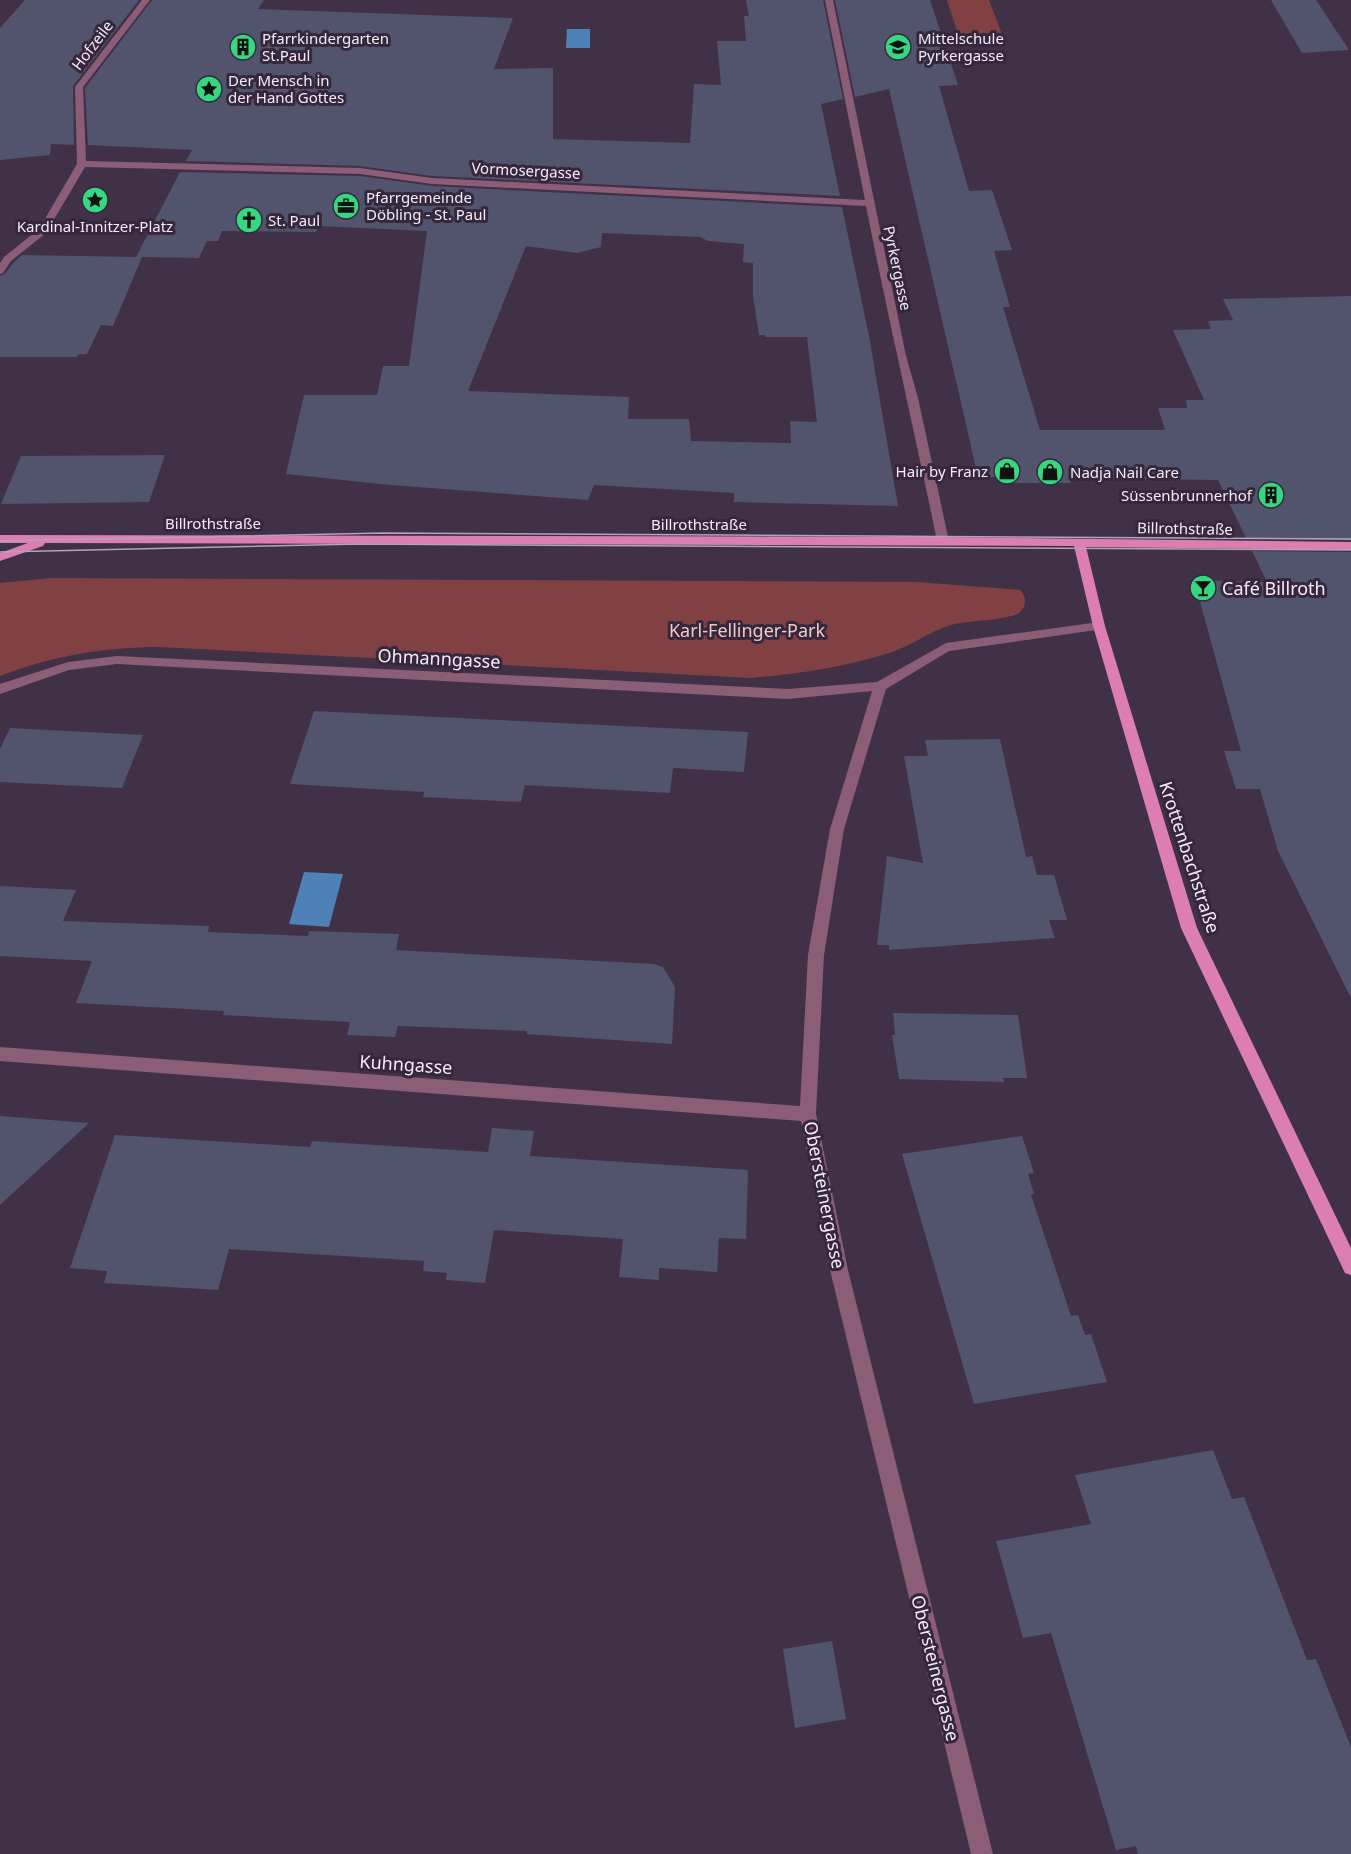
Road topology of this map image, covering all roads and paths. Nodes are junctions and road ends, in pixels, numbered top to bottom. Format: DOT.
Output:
graph roads {
  1 [pos="146,0"];
  2 [pos="829,0"];
  3 [pos="82,164"];
  4 [pos="870,203"];
  5 [pos="0,271"];
  6 [pos="0,539"];
  7 [pos="47,540"];
  8 [pos="943,541"];
  9 [pos="1079,542"];
  10 [pos="1351,546"];
  11 [pos="0,557"];
  12 [pos="1099,626"];
  13 [pos="880,686"];
  14 [pos="0,689"];
  15 [pos="0,1054"];
  16 [pos="808,1114"];
  17 [pos="1351,1267"];
  18 [pos="982,1854"];
  1 -- 3 [label="street, Hofzeile"];
  2 -- 4 [label="street, Pyrkergasse"];
  3 -- 4 [label="street, Vormosergasse"];
  3 -- 5 [label="street"];
  4 -- 8 [label="street, Pyrkergasse"];
  6 -- 7 [label="main road, Billrothstraße"];
  7 -- 8 [label="main road, Billrothstraße"];
  7 -- 11 [label="main road, Billrothstraße"];
  8 -- 9 [label="main road, Billrothstraße"];
  9 -- 10 [label="main road, Billrothstraße"];
  9 -- 12 [label="main road, Krottenbachstraße"];
  12 -- 13 [label="street"];
  12 -- 17 [label="main road, Krottenbachstraße"];
  13 -- 14 [label="street, Ohmanngasse"];
  13 -- 16 [label="street, Obersteinergasse"];
  15 -- 16 [label="street, Kuhngasse"];
  16 -- 18 [label="street, Obersteinergasse"];
}
